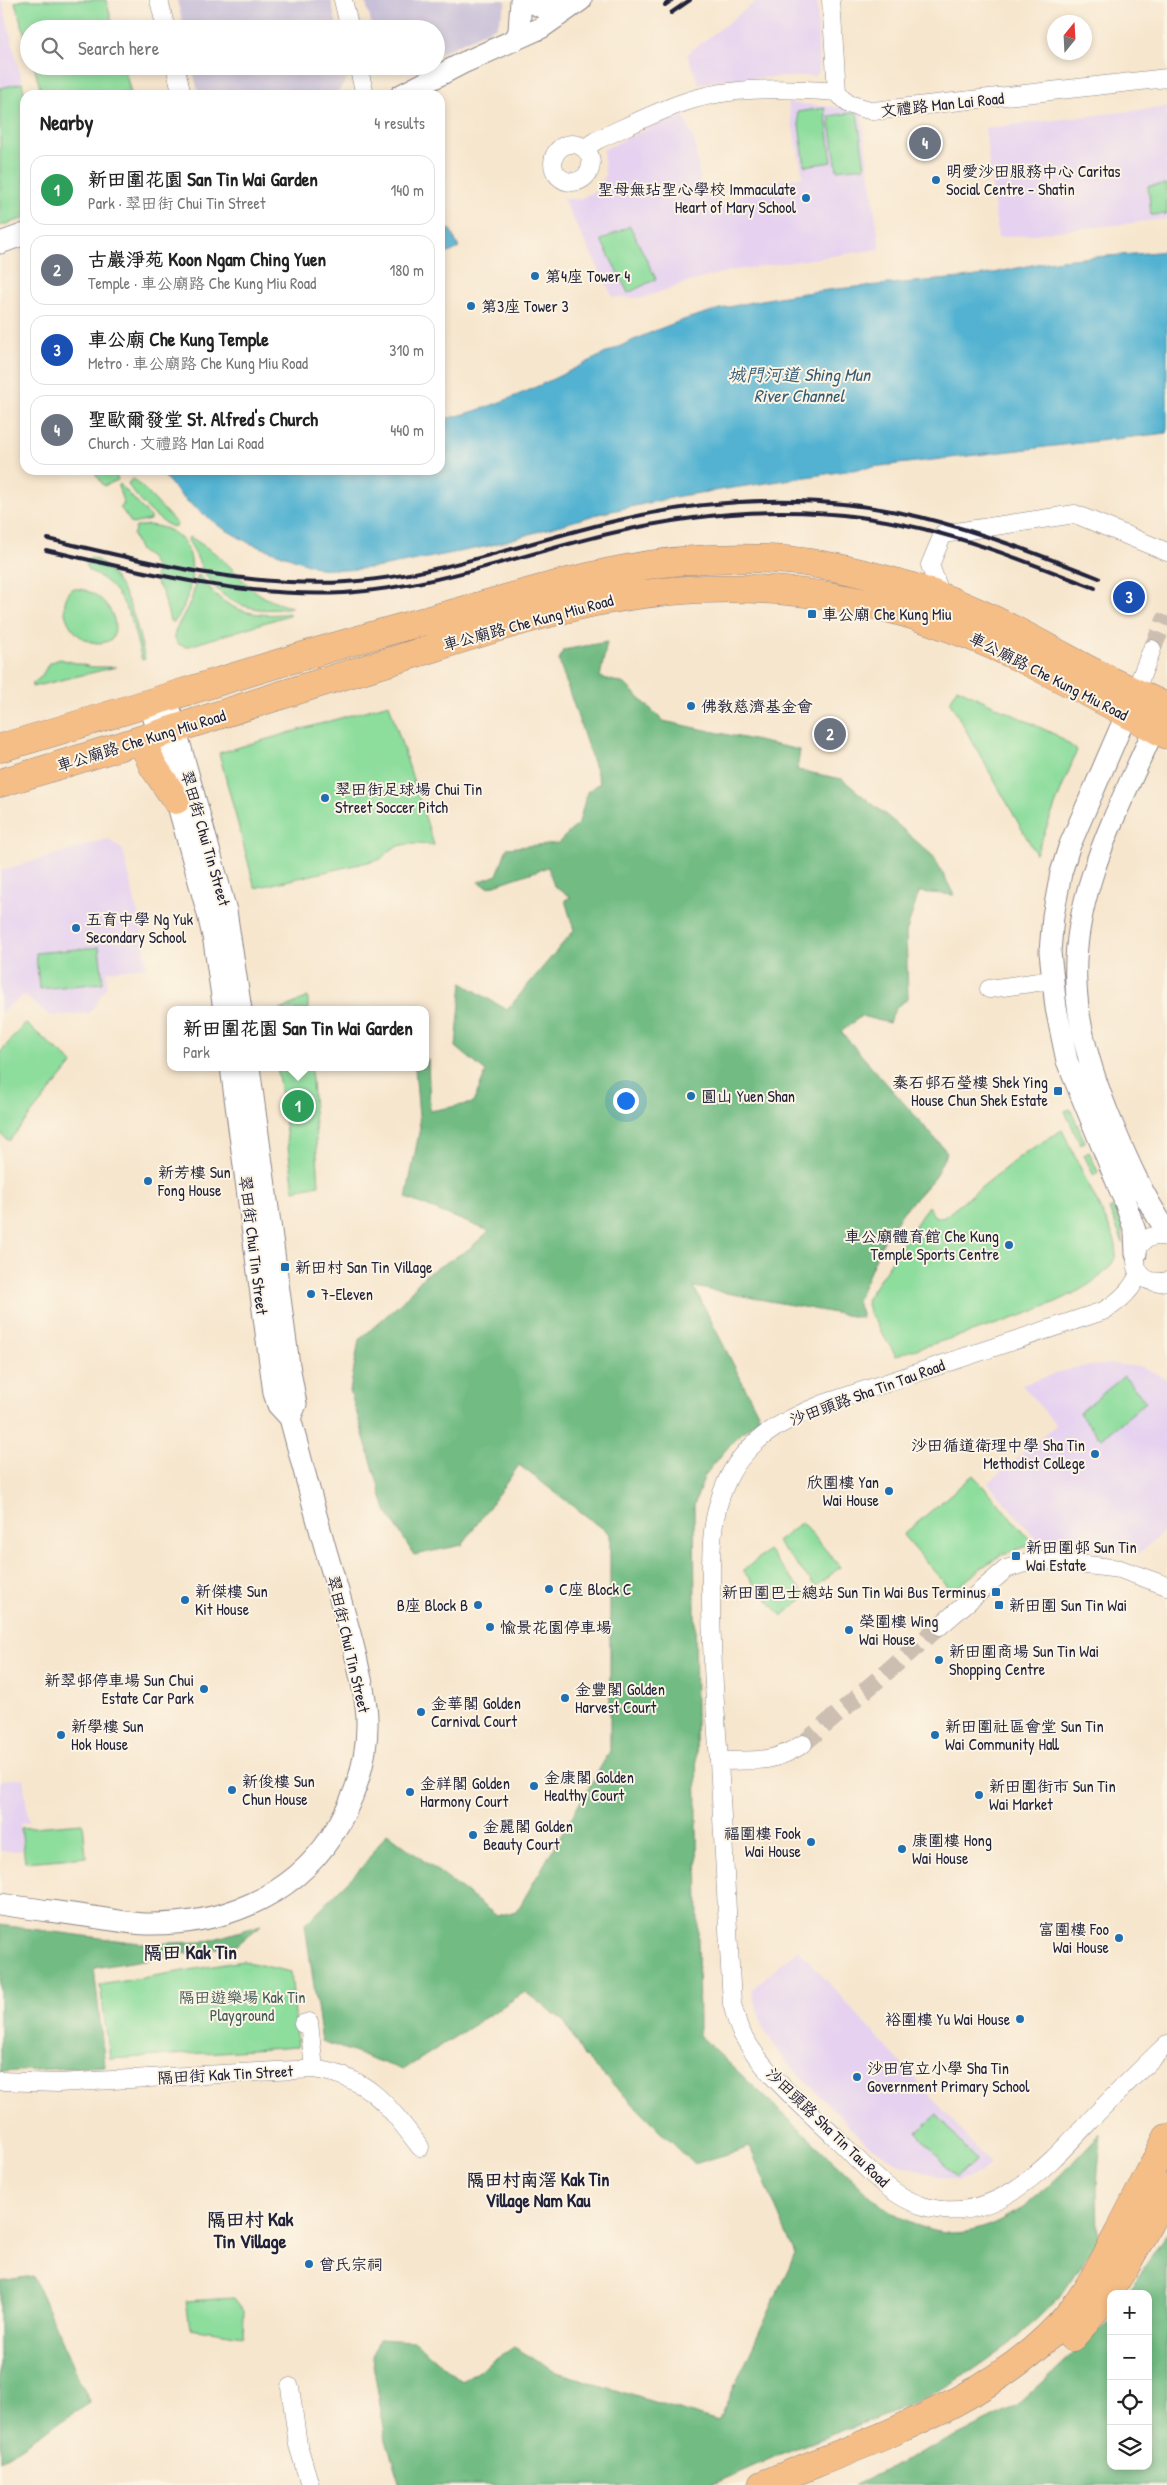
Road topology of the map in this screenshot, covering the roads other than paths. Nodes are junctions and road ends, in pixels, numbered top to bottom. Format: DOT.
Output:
graph roads {
  1 [pos="159,0"];
  2 [pos="343,0"];
  3 [pos="521,0"];
  4 [pos="528,0"];
  5 [pos="831,0"];
  6 [pos="580,1"];
  7 [pos="164,20"];
  8 [pos="348,20"];
  9 [pos="515,40"];
  10 [pos="445,72"];
  11 [pos="176,75"];
  12 [pos="360,75"];
  13 [pos="440,75"];
  14 [pos="1167,78"];
  15 [pos="181,90"];
  16 [pos="364,90"];
  17 [pos="411,90"];
  18 [pos="837,92"];
  19 [pos="585,148"];
  20 [pos="20,236"];
  21 [pos="0,243"];
  22 [pos="1167,552"];
  23 [pos="941,595"];
  24 [pos="1152,649"];
  25 [pos="1131,703"];
  26 [pos="1163,719"];
  27 [pos="160,722"];
  28 [pos="0,748"];
  29 [pos="0,783"];
  30 [pos="176,800"];
  31 [pos="1052,980"];
  32 [pos="989,990"];
  33 [pos="223,1006"];
  34 [pos="240,1006"];
  35 [pos="232,1071"];
  36 [pos="250,1071"];
  37 [pos="1167,1231"];
  38 [pos="1167,1237"];
  39 [pos="1138,1264"];
  40 [pos="1167,1281"];
  41 [pos="290,1418"];
  42 [pos="1167,1586"];
  43 [pos="940,1626"];
  44 [pos="803,1744"];
  45 [pos="719,1761"];
  46 [pos="0,1904"];
  47 [pos="303,2024"];
  48 [pos="1167,2044"];
  49 [pos="314,2069"];
  50 [pos="0,2080"];
  51 [pos="1167,2138"];
  52 [pos="420,2147"];
  53 [pos="1167,2188"];
  54 [pos="290,2387"];
  55 [pos="310,2485"];
  56 [pos="762,2485"];
  57 [pos="810,2485"];
  1 -- 7 [label="street"];
  2 -- 8 [label="street"];
  3 -- 9 [label="street"];
  4 -- 6 [label="street"];
  5 -- 18 [label="street"];
  6 -- 9 [label="street"];
  9 -- 10 [label="street"];
  11 -- 15 [label="street"];
  12 -- 16 [label="street"];
  13 -- 17 [label="street"];
  14 -- 18 [label="street, 文禮路 Man Lai Road"];
  18 -- 19 [label="street"];
  20 -- 21 [label="street"];
  22 -- 23 [label="street"];
  23 -- 25 [label="main road, 車公廟路 Che Kung Miu Road"];
  23 -- 27 [label="main road, 車公廟路 Che Kung Miu Road"];
  24 -- 25 [label="street"];
  25 -- 26 [label="main road, 車公廟路 Che Kung Miu Road"];
  25 -- 27 [label="main road, 車公廟路 Che Kung Miu Road"];
  25 -- 31 [label="street"];
  26 -- 37 [label="street"];
  27 -- 28 [label="main road, 車公廟路 Che Kung Miu Road"];
  27 -- 29 [label="main road, 車公廟路 Che Kung Miu Road"];
  27 -- 30 [label="main road"];
  27 -- 34 [label="street, 翠田街 Chui Tin Street"];
  30 -- 33 [label="street, 翠田街 Chui Tin Street"];
  31 -- 32 [label="street"];
  31 -- 39 [label="street"];
  35 -- 41 [label="street, 翠田街 Chui Tin Street"];
  36 -- 41 [label="street, 翠田街 Chui Tin Street"];
  38 -- 39 [label="street, 沙田頭路 Sha Tin Tau Road"];
  39 -- 40 [label="street"];
  39 -- 45 [label="street, 沙田頭路 Sha Tin Tau Road"];
  41 -- 46 [label="street, 翠田街 Chui Tin Street"];
  42 -- 43 [label="street"];
  44 -- 45 [label="street"];
  45 -- 48 [label="street, 沙田頭路 Sha Tin Tau Road"];
  47 -- 49 [label="street"];
  49 -- 50 [label="street, 隔田街 Kak Tin Street"];
  49 -- 52 [label="street, 隔田街 Kak Tin Street"];
  51 -- 56 [label="main road"];
  53 -- 57 [label="main road"];
  54 -- 55 [label="street"];
}
